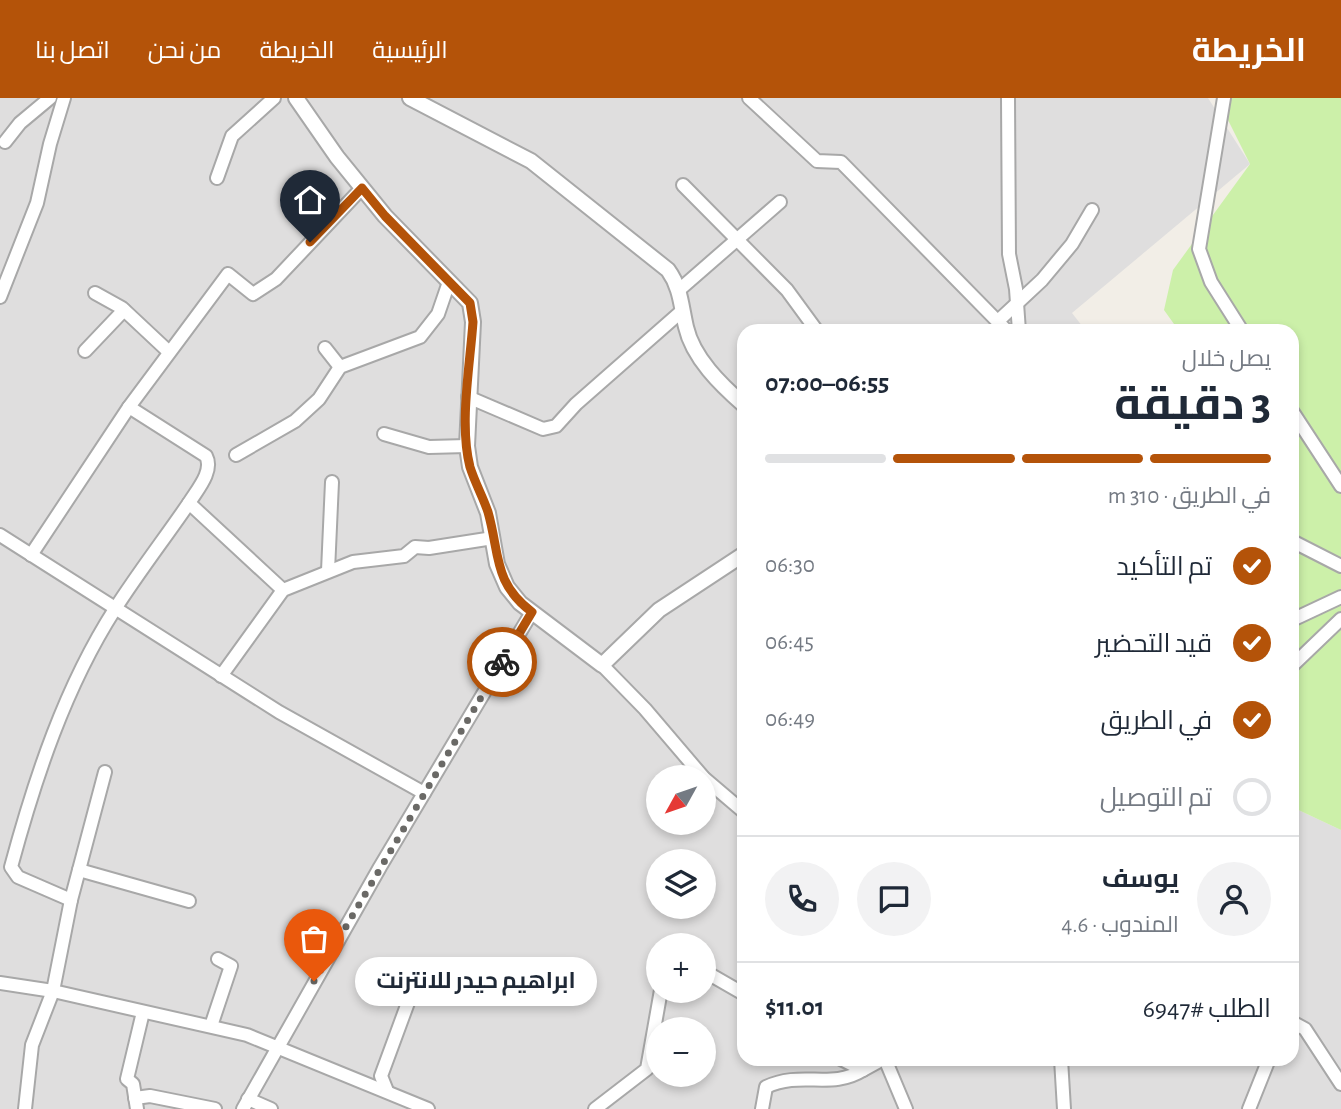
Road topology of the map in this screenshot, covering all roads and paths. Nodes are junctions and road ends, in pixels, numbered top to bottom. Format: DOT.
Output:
graph roads {
  1 [pos="50,98"];
  2 [pos="64,98"];
  3 [pos="274,98"];
  4 [pos="296,98"];
  5 [pos="410,98"];
  6 [pos="749,98"];
  7 [pos="1008,98"];
  8 [pos="1224,98"];
  9 [pos="5,142"];
  10 [pos="216,178"];
  11 [pos="683,185"];
  12 [pos="362,188"];
  13 [pos="780,202"];
  14 [pos="1092,210"];
  15 [pos="738,238"];
  16 [pos="449,282"];
  17 [pos="679,290"];
  18 [pos="96,293"];
  19 [pos="0,297"];
  20 [pos="1017,300"];
  21 [pos="124,310"];
  22 [pos="683,310"];
  23 [pos="812,324"];
  24 [pos="1000,324"];
  25 [pos="1003,324"];
  26 [pos="1019,324"];
  27 [pos="1238,324"];
  28 [pos="325,348"];
  29 [pos="85,351"];
  30 [pos="169,352"];
  31 [pos="340,367"];
  32 [pos="468,397"];
  33 [pos="737,399"];
  34 [pos="129,407"];
  35 [pos="1299,422"];
  36 [pos="384,434"];
  37 [pos="467,446"];
  38 [pos="236,455"];
  39 [pos="332,482"];
  40 [pos="1341,486"];
  41 [pos="189,503"];
  42 [pos="0,535"];
  43 [pos="493,538"];
  44 [pos="1299,544"];
  45 [pos="30,555"];
  46 [pos="737,559"];
  47 [pos="1341,565"];
  48 [pos="328,571"];
  49 [pos="284,590"];
  50 [pos="1341,597"];
  51 [pos="115,610"];
  52 [pos="532,612"];
  53 [pos="1299,617"];
  54 [pos="1341,620"];
  55 [pos="1299,659"];
  56 [pos="602,665"];
  57 [pos="221,676"];
  58 [pos="693,765"];
  59 [pos="105,772"];
  60 [pos="716,788"];
  61 [pos="424,793"];
  62 [pos="737,806"];
  63 [pos="79,870"];
  64 [pos="71,900"];
  65 [pos="189,901"];
  66 [pos="218,959"];
  67 [pos="716,978"];
  68 [pos="0,984"];
  69 [pos="412,989"];
  70 [pos="737,990"];
  71 [pos="53,991"];
  72 [pos="659,1003"];
  73 [pos="143,1012"];
  74 [pos="211,1026"];
  75 [pos="1299,1026"];
  76 [pos="275,1049"];
  77 [pos="855,1066"];
  78 [pos="871,1066"];
  79 [pos="887,1066"];
  80 [pos="1061,1066"];
  81 [pos="1266,1066"];
  82 [pos="863,1070"];
  83 [pos="1341,1084"];
  84 [pos="387,1091"];
  85 [pos="136,1103"];
  86 [pos="245,1104"];
  87 [pos="25,1109"];
  88 [pos="215,1109"];
  89 [pos="271,1109"];
  90 [pos="427,1109"];
  91 [pos="595,1109"];
  92 [pos="762,1109"];
  93 [pos="906,1109"];
  94 [pos="1064,1109"];
  95 [pos="1249,1109"];
  1 -- 9 [label="street"];
  2 -- 19 [label="street"];
  3 -- 10 [label="street"];
  4 -- 12 [label="street"];
  5 -- 17 [label="street"];
  6 -- 24 [label="street"];
  7 -- 20 [label="street"];
  8 -- 27 [label="street"];
  11 -- 15 [label="street"];
  12 -- 16 [label="street"];
  12 -- 30 [label="street"];
  13 -- 15 [label="street"];
  14 -- 20 [label="street"];
  15 -- 17 [label="street"];
  15 -- 23 [label="street"];
  16 -- 31 [label="street"];
  16 -- 32 [label="street"];
  17 -- 22 [label="street"];
  18 -- 21 [label="street"];
  20 -- 25 [label="street"];
  20 -- 26 [label="street"];
  21 -- 29 [label="street"];
  21 -- 30 [label="street"];
  22 -- 32 [label="street"];
  22 -- 33 [label="street"];
  28 -- 31 [label="street"];
  30 -- 34 [label="street"];
  31 -- 38 [label="street"];
  32 -- 37 [label="street"];
  34 -- 41 [label="street"];
  34 -- 45 [label="street"];
  35 -- 40 [label="street"];
  36 -- 37 [label="street"];
  37 -- 43 [label="street"];
  39 -- 48 [label="street"];
  41 -- 49 [label="street"];
  41 -- 51 [label="street"];
  42 -- 45 [label="street"];
  43 -- 48 [label="street"];
  43 -- 52 [label="street"];
  44 -- 47 [label="street"];
  45 -- 51 [label="street"];
  46 -- 56 [label="street"];
  48 -- 49 [label="street"];
  49 -- 57 [label="street"];
  50 -- 53 [label="street"];
  51 -- 57 [label="street"];
  51 -- 64 [label="street"];
  52 -- 56 [label="street"];
  52 -- 61 [label="street"];
  54 -- 55 [label="street"];
  56 -- 58 [label="street"];
  57 -- 61 [label="street"];
  59 -- 63 [label="street"];
  60 -- 62 [label="street"];
  61 -- 76 [label="street"];
  63 -- 64 [label="street"];
  63 -- 65 [label="street"];
  64 -- 71 [label="street"];
  66 -- 74 [label="street"];
  67 -- 70 [label="street"];
  68 -- 71 [label="street"];
  69 -- 84 [label="street"];
  71 -- 73 [label="street"];
  71 -- 87 [label="street"];
  72 -- 91 [label="street"];
  73 -- 74 [label="street"];
  73 -- 85 [label="street"];
  74 -- 76 [label="street"];
  75 -- 83 [label="street"];
  76 -- 84 [label="street"];
  76 -- 86 [label="street"];
  77 -- 82 [label="street"];
  78 -- 82 [label="street"];
  79 -- 93 [label="street"];
  80 -- 94 [label="street"];
  81 -- 95 [label="street"];
  82 -- 92 [label="street"];
  84 -- 90 [label="street"];
  85 -- 88 [label="street"];
  86 -- 89 [label="street"];
}
